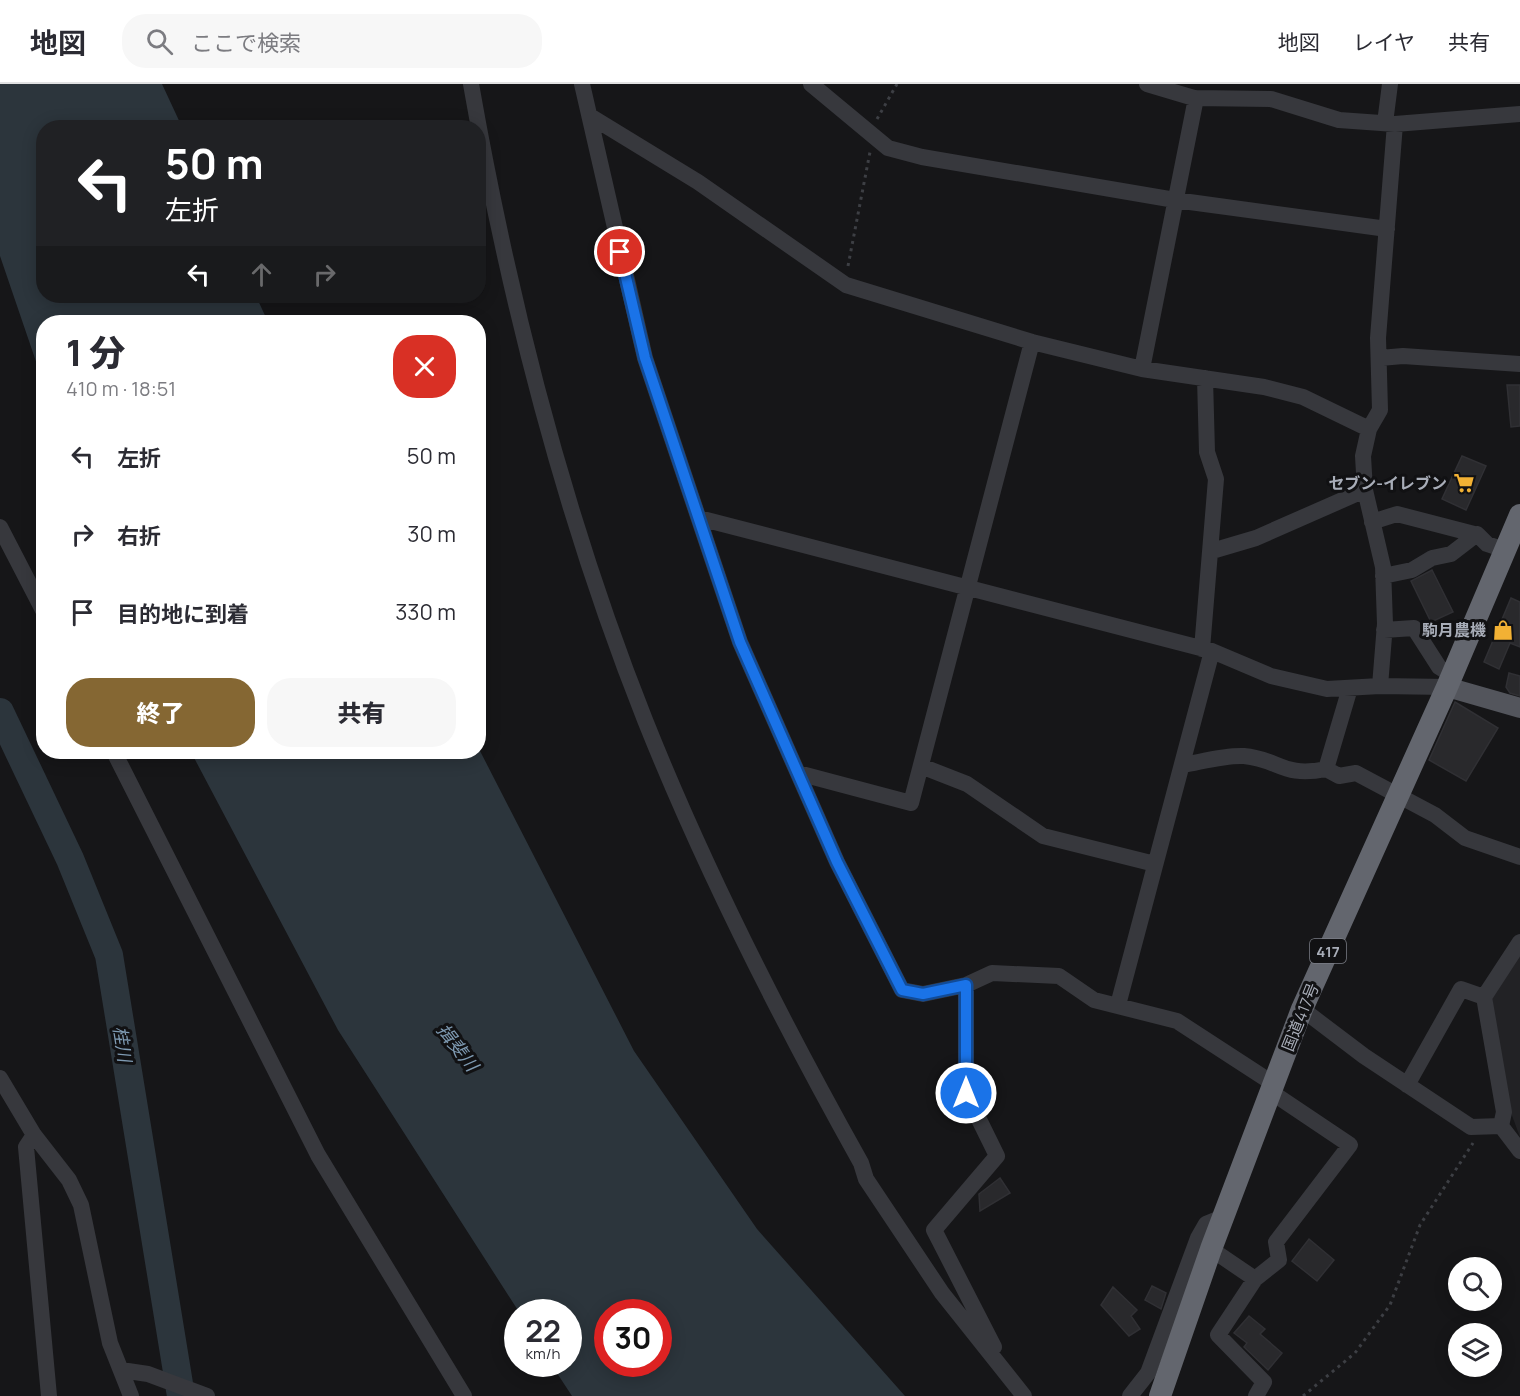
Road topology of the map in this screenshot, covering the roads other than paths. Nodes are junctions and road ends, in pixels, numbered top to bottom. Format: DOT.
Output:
graph roads {
  1 [pos="471,84"];
  2 [pos="582,84"];
  3 [pos="811,84"];
  4 [pos="1147,84"];
  5 [pos="1390,84"];
  6 [pos="1196,98"];
  7 [pos="1520,114"];
  8 [pos="590,116"];
  9 [pos="478,120"];
  10 [pos="1390,124"];
  11 [pos="486,161"];
  12 [pos="1175,200"];
  13 [pos="1387,229"];
  14 [pos="1032,342"];
  15 [pos="1380,358"];
  16 [pos="1520,364"];
  17 [pos="1142,369"];
  18 [pos="1205,378"];
  19 [pos="1370,429"];
  20 [pos="1365,490"];
  21 [pos="1520,515"];
  22 [pos="699,518"];
  23 [pos="1372,522"];
  24 [pos="0,527"];
  25 [pos="1477,534"];
  26 [pos="1511,548"];
  27 [pos="1212,551"];
  28 [pos="1383,576"];
  29 [pos="969,588"];
  30 [pos="36,597"];
  31 [pos="1384,630"];
  32 [pos="1207,650"];
  33 [pos="1449,681"];
  34 [pos="1380,686"];
  35 [pos="1350,688"];
  36 [pos="1520,708"];
  37 [pos="118,759"];
  38 [pos="1183,765"];
  39 [pos="921,766"];
  40 [pos="1326,769"];
  41 [pos="798,772"];
  42 [pos="1398,795"];
  43 [pos="1520,857"];
  44 [pos="1155,864"];
  45 [pos="1520,942"];
  46 [pos="966,985"];
  47 [pos="1484,997"];
  48 [pos="1118,1005"];
  49 [pos="1302,1009"];
  50 [pos="0,1078"];
  51 [pos="1407,1085"];
  52 [pos="1273,1088"];
  53 [pos="1501,1126"];
  54 [pos="34,1135"];
  55 [pos="1520,1151"];
  56 [pos="1223,1217"];
  57 [pos="1211,1249"];
  58 [pos="1255,1279"];
  59 [pos="121,1370"];
  60 [pos="1010,1376"];
  61 [pos="49,1396"];
  62 [pos="131,1396"];
  63 [pos="207,1396"];
  64 [pos="464,1396"];
  65 [pos="1024,1396"];
  66 [pos="1130,1396"];
  67 [pos="1160,1396"];
  68 [pos="1256,1396"];
  1 -- 9 [label="street"];
  2 -- 8 [label="street"];
  3 -- 12 [label="street"];
  4 -- 6 [label="street"];
  5 -- 10 [label="street"];
  6 -- 10 [label="street"];
  6 -- 12 [label="street"];
  7 -- 10 [label="street"];
  8 -- 14 [label="street"];
  8 -- 22 [label="street"];
  10 -- 13 [label="street"];
  11 -- 60 [label="street"];
  12 -- 13 [label="street"];
  12 -- 17 [label="street"];
  13 -- 15 [label="street"];
  14 -- 17 [label="street"];
  14 -- 29 [label="street"];
  15 -- 16 [label="street"];
  15 -- 19 [label="street"];
  17 -- 18 [label="street"];
  18 -- 19 [label="street"];
  18 -- 27 [label="street"];
  19 -- 20 [label="street"];
  20 -- 23 [label="street"];
  20 -- 27 [label="street"];
  21 -- 26 [label="highway, 国道417号 / 417"];
  22 -- 29 [label="street"];
  22 -- 41 [label="street"];
  23 -- 25 [label="street"];
  23 -- 28 [label="street"];
  24 -- 30 [label="street"];
  25 -- 26 [label="street"];
  25 -- 28 [label="street"];
  26 -- 33 [label="highway, 国道417号 / 417"];
  27 -- 32 [label="street"];
  28 -- 31 [label="street"];
  29 -- 32 [label="street"];
  29 -- 39 [label="street"];
  31 -- 33 [label="street"];
  31 -- 34 [label="street"];
  32 -- 35 [label="street"];
  32 -- 38 [label="street"];
  33 -- 34 [label="street"];
  33 -- 36 [label="main road"];
  33 -- 42 [label="highway, 国道417号 / 417"];
  34 -- 35 [label="street"];
  35 -- 40 [label="street"];
  37 -- 64 [label="street"];
  38 -- 40 [label="street"];
  38 -- 44 [label="street"];
  39 -- 41 [label="street"];
  39 -- 44 [label="street"];
  40 -- 42 [label="street"];
  41 -- 46 [label="street"];
  42 -- 43 [label="street"];
  42 -- 49 [label="highway, 国道417号 / 417"];
  44 -- 48 [label="street"];
  45 -- 47 [label="street"];
  46 -- 48 [label="street"];
  46 -- 60 [label="street"];
  47 -- 51 [label="street"];
  47 -- 53 [label="street"];
  48 -- 52 [label="street"];
  49 -- 51 [label="street"];
  49 -- 52 [label="highway, 国道417号 / 417"];
  50 -- 54 [label="street"];
  51 -- 53 [label="street"];
  52 -- 56 [label="highway, 国道417号 / 417"];
  52 -- 58 [label="street"];
  53 -- 55 [label="street"];
  54 -- 59 [label="street"];
  54 -- 61 [label="street"];
  56 -- 57 [label="highway, 国道417号 / 417"];
  56 -- 66 [label="street"];
  57 -- 58 [label="street"];
  57 -- 67 [label="highway, 国道417号 / 417"];
  58 -- 68 [label="street"];
  59 -- 62 [label="street"];
  59 -- 63 [label="street"];
  60 -- 65 [label="street"];
}
